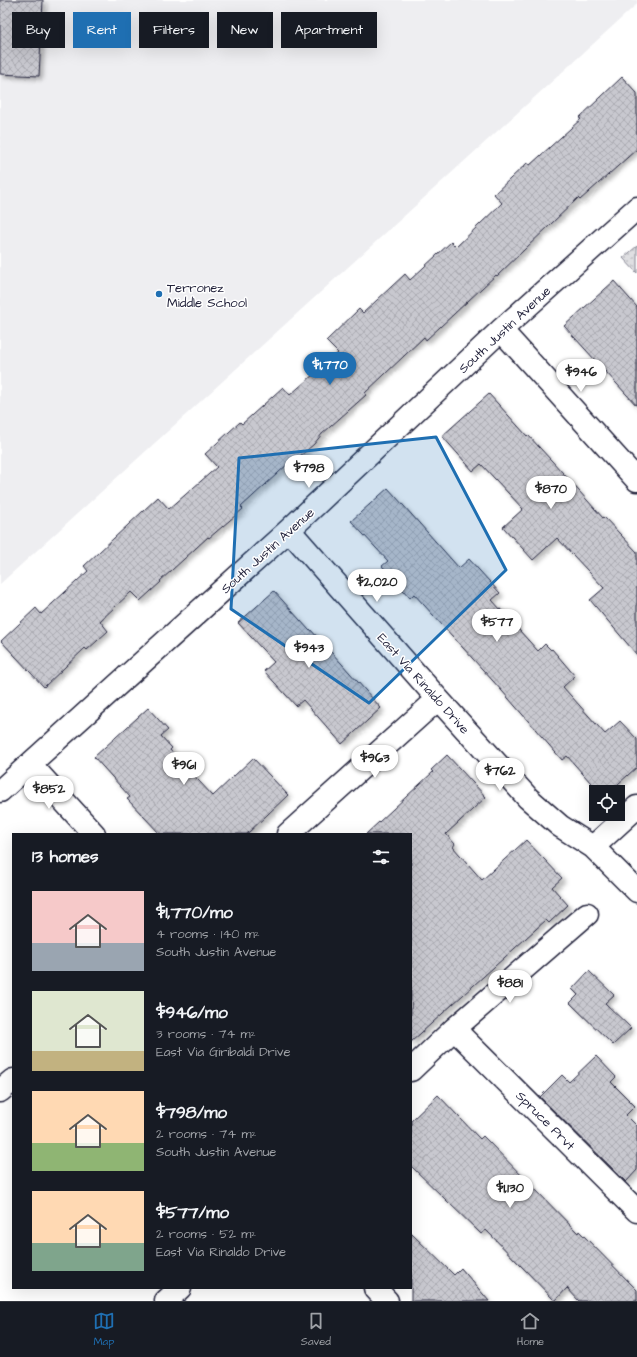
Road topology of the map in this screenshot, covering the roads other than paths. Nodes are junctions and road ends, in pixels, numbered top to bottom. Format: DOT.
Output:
graph roads {
  1 [pos="637,208"];
  2 [pos="501,330"];
  3 [pos="637,480"];
  4 [pos="289,530"];
  5 [pos="438,699"];
  6 [pos="30,764"];
  7 [pos="0,791"];
  8 [pos="637,807"];
  9 [pos="93,833"];
  10 [pos="289,833"];
  11 [pos="593,847"];
  12 [pos="637,891"];
  13 [pos="587,914"];
  14 [pos="454,1030"];
  15 [pos="412,1069"];
  16 [pos="12,1081"];
  17 [pos="0,1091"];
  18 [pos="637,1211"];
  19 [pos="179,1289"];
  20 [pos="376,1289"];
  21 [pos="166,1301"];
  22 [pos="387,1301"];
  1 -- 2 [label="street, South Justin Avenue"];
  2 -- 3 [label="street"];
  2 -- 4 [label="street, South Justin Avenue"];
  4 -- 5 [label="street, East Via Rinaldo Drive"];
  4 -- 6 [label="street, South Justin Avenue"];
  5 -- 10 [label="street"];
  5 -- 11 [label="street, East Via Rinaldo Drive"];
  6 -- 7 [label="street, South Justin Avenue"];
  6 -- 9 [label="street"];
  8 -- 11 [label="street"];
  11 -- 12 [label="street, East Via Rinaldo Drive"];
  13 -- 14 [label="street"];
  14 -- 15 [label="street"];
  14 -- 18 [label="street, Spruce Prvt"];
  16 -- 17 [label="street"];
  19 -- 21 [label="street"];
  20 -- 22 [label="street"];
}
